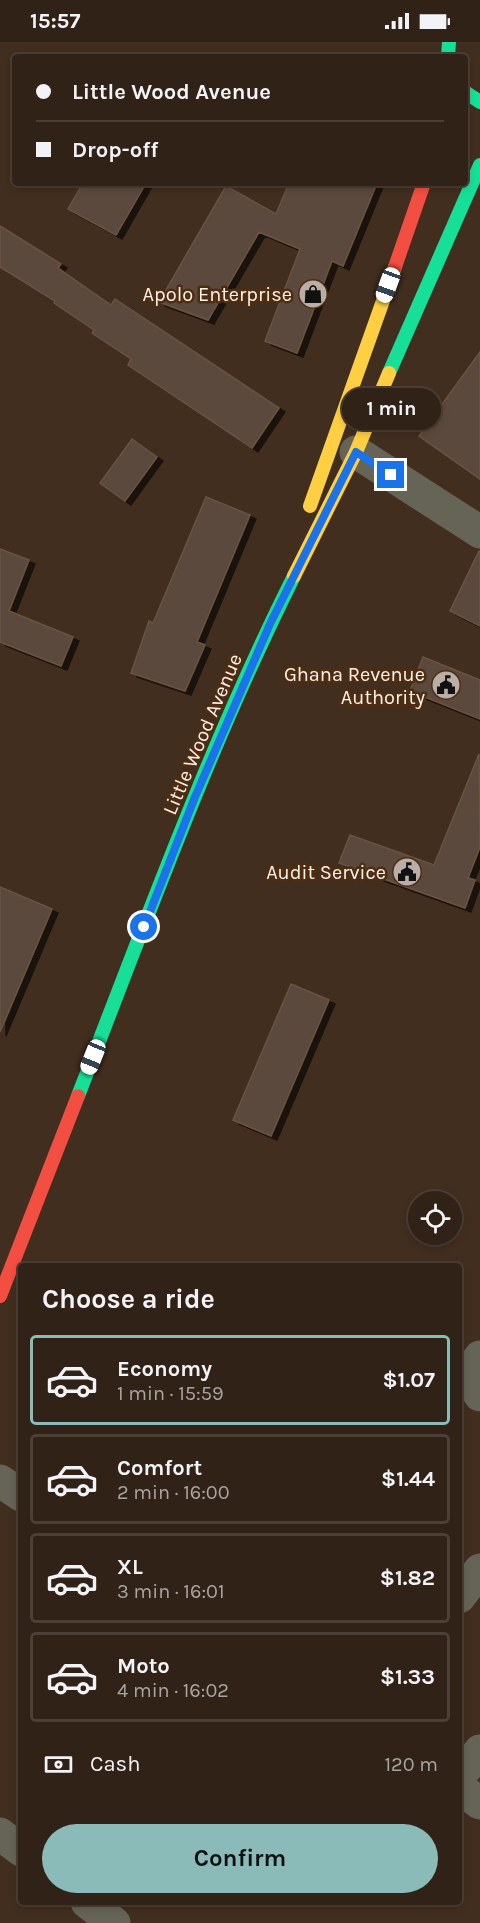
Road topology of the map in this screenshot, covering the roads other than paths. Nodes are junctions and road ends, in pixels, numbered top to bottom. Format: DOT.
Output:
graph roads {
  1 [pos="480,165"];
  2 [pos="423,186"];
  3 [pos="356,452"];
  4 [pos="480,532"];
  5 [pos="270,624"];
  6 [pos="0,1296"];
  7 [pos="480,1358"];
  8 [pos="480,1395"];
  9 [pos="0,1481"];
  10 [pos="18,1493"];
  11 [pos="480,1570"];
  12 [pos="462,1593"];
  13 [pos="480,1751"];
  14 [pos="462,1772"];
  15 [pos="462,1790"];
  16 [pos="480,1803"];
  17 [pos="0,1834"];
  18 [pos="18,1848"];
  19 [pos="91,1905"];
  20 [pos="114,1923"];
  1 -- 3 [label="main road, Little Wood Avenue"];
  2 -- 5 [label="main road, Little Wood Avenue"];
  3 -- 4 [label="street"];
  3 -- 5 [label="main road, Little Wood Avenue"];
  5 -- 6 [label="main road, Little Wood Avenue"];
  7 -- 8 [label="street"];
  9 -- 10 [label="street"];
  11 -- 12 [label="street"];
  13 -- 14 [label="street"];
  15 -- 16 [label="street"];
  17 -- 18 [label="street"];
  19 -- 20 [label="street"];
}
